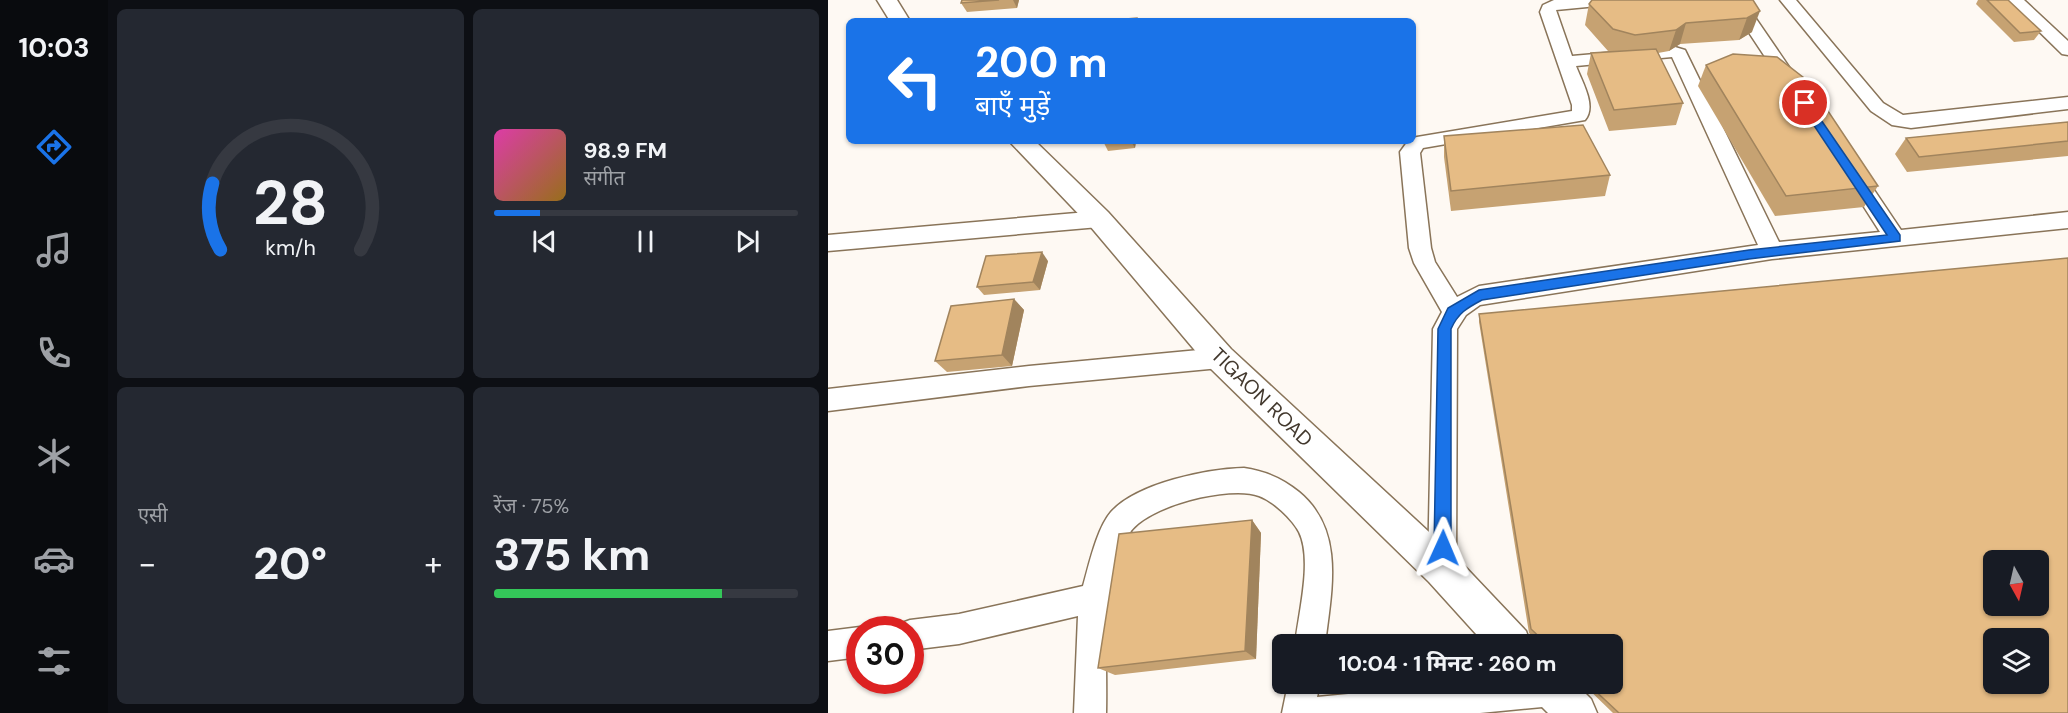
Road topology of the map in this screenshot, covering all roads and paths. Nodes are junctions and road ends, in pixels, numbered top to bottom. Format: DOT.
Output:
graph roads {
  1 [pos="887,0"];
  2 [pos="1608,0"];
  3 [pos="1731,0"];
  4 [pos="1788,0"];
  5 [pos="2014,0"];
  6 [pos="898,18"];
  7 [pos="2068,50"];
  8 [pos="1565,62"];
  9 [pos="1801,98"];
  10 [pos="2068,103"];
  11 [pos="1024,144"];
  12 [pos="1416,144"];
  13 [pos="1416,144"];
  14 [pos="1840,156"];
  15 [pos="1099,219"];
  16 [pos="2068,220"];
  17 [pos="1895,238"];
  18 [pos="828,243"];
  19 [pos="1772,251"];
  20 [pos="1452,311"];
  21 [pos="1220,358"];
  22 [pos="828,400"];
  23 [pos="1442,569"];
  24 [pos="1094,598"];
  25 [pos="924,633"];
  26 [pos="1311,634"];
  27 [pos="1502,634"];
  28 [pos="846,644"];
  29 [pos="828,646"];
  30 [pos="1302,694"];
  31 [pos="1559,696"];
  32 [pos="1090,713"];
  33 [pos="1298,713"];
  34 [pos="1318,713"];
  1 -- 6 [label="street"];
  2 -- 8 [label="street"];
  3 -- 9 [label="street"];
  4 -- 10 [label="street"];
  5 -- 7 [label="street"];
  8 -- 13 [label="street"];
  8 -- 19 [label="street"];
  11 -- 15 [label="street, TIGAON ROAD"];
  12 -- 20 [label="street"];
  14 -- 17 [label="street"];
  15 -- 18 [label="street"];
  15 -- 21 [label="street, TIGAON ROAD"];
  16 -- 17 [label="street"];
  17 -- 19 [label="street"];
  19 -- 20 [label="street"];
  20 -- 23 [label="street"];
  21 -- 22 [label="street"];
  21 -- 23 [label="street, TIGAON ROAD"];
  23 -- 27 [label="street, TIGAON ROAD"];
  24 -- 25 [label="street"];
  24 -- 26 [label="street"];
  24 -- 32 [label="street"];
  28 -- 29 [label="street"];
  30 -- 33 [label="street"];
  31 -- 34 [label="street"];
}
